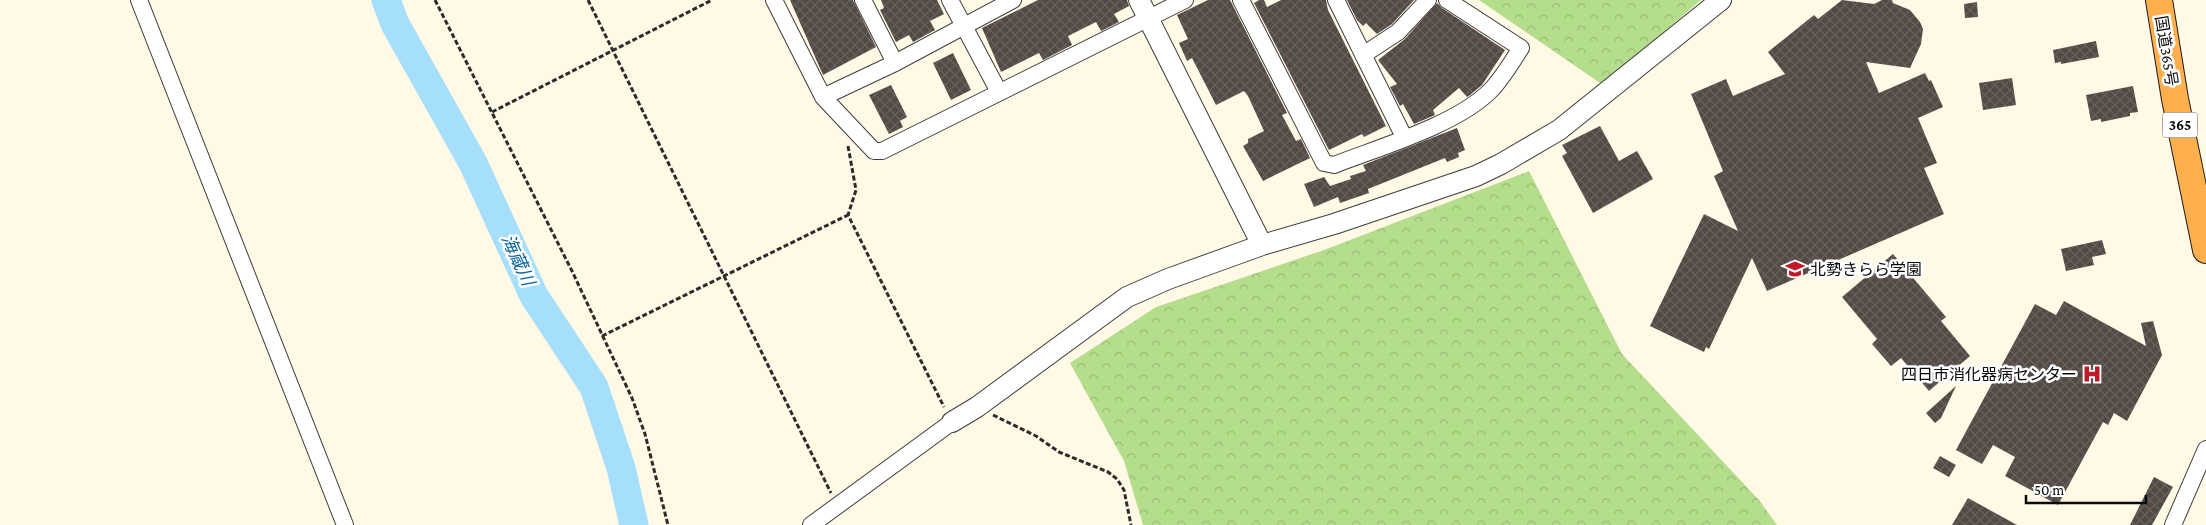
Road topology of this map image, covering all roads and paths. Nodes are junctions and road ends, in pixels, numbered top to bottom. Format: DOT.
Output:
graph roads {
  1 [pos="139,0"];
  2 [pos="435,0"];
  3 [pos="588,0"];
  4 [pos="712,0"];
  5 [pos="774,0"];
  6 [pos="863,0"];
  7 [pos="950,0"];
  8 [pos="1013,0"];
  9 [pos="1139,0"];
  10 [pos="1185,0"];
  11 [pos="1241,0"];
  12 [pos="1336,0"];
  13 [pos="1428,0"];
  14 [pos="1447,0"];
  15 [pos="1721,0"];
  16 [pos="2159,0"];
  17 [pos="1148,18"];
  18 [pos="964,28"];
  19 [pos="612,51"];
  20 [pos="1363,55"];
  21 [pos="895,64"];
  22 [pos="999,92"];
  23 [pos="823,97"];
  24 [pos="492,112"];
  25 [pos="847,123"];
  26 [pos="1404,137"];
  27 [pos="2201,202"];
  28 [pos="848,215"];
  29 [pos="1262,245"];
  30 [pos="2206,250"];
  31 [pos="725,276"];
  32 [pos="602,336"];
  33 [pos="977,407"];
  34 [pos="952,422"];
  35 [pos="2206,449"];
  36 [pos="837,506"];
  37 [pos="345,525"];
  38 [pos="668,525"];
  39 [pos="811,525"];
  40 [pos="1131,525"];
  41 [pos="2173,525"];
  1 -- 37 [label="street"];
  2 -- 24 [label="path"];
  3 -- 19 [label="path"];
  4 -- 19 [label="path"];
  5 -- 23 [label="street"];
  6 -- 21 [label="street"];
  7 -- 18 [label="street"];
  8 -- 18 [label="street"];
  9 -- 17 [label="street"];
  10 -- 17 [label="street"];
  11 -- 26 [label="street"];
  12 -- 20 [label="street"];
  13 -- 20 [label="street"];
  14 -- 26 [label="street"];
  15 -- 29 [label="street"];
  16 -- 27 [label="highway, 国道365号 / 365"];
  17 -- 22 [label="street"];
  17 -- 29 [label="street"];
  18 -- 21 [label="street"];
  18 -- 22 [label="street"];
  19 -- 24 [label="path"];
  19 -- 31 [label="path"];
  20 -- 26 [label="street"];
  21 -- 23 [label="street"];
  22 -- 25 [label="street"];
  23 -- 25 [label="street"];
  24 -- 32 [label="path"];
  25 -- 28 [label="path"];
  27 -- 30 [label="highway, 国道365号 / 365"];
  28 -- 31 [label="path"];
  28 -- 34 [label="path"];
  29 -- 33 [label="street"];
  31 -- 32 [label="path"];
  31 -- 36 [label="path"];
  32 -- 38 [label="path"];
  33 -- 34 [label="street"];
  33 -- 40 [label="path"];
  34 -- 36 [label="street"];
  35 -- 41 [label="street"];
  36 -- 39 [label="street"];
}
